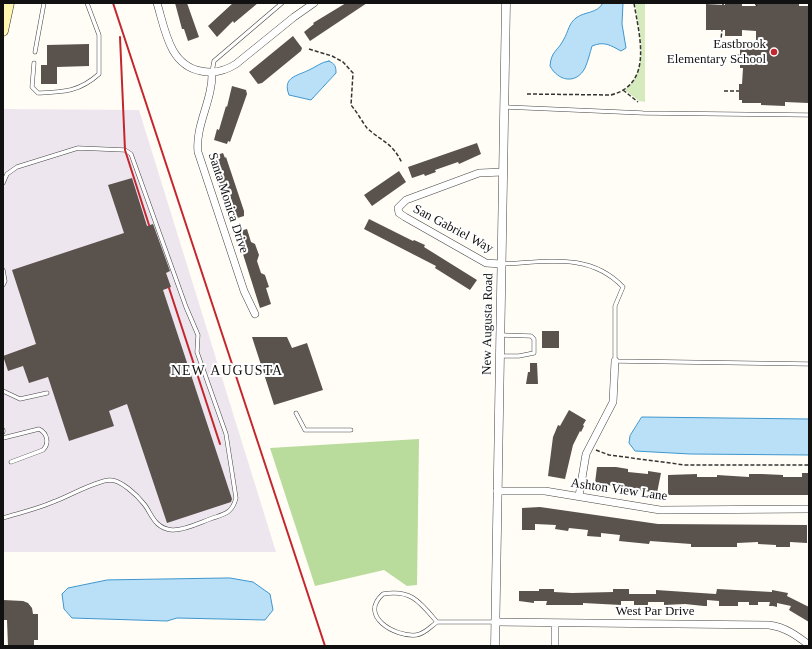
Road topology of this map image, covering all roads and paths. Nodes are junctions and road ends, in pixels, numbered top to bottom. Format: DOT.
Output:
graph roads {
  1 [pos="10,3"];
  2 [pos="44,3"];
  3 [pos="87,3"];
  4 [pos="157,3"];
  5 [pos="282,3"];
  6 [pos="314,3"];
  7 [pos="506,3"];
  8 [pos="634,3"];
  9 [pos="755,3"];
  10 [pos="757,6"];
  11 [pos="722,30"];
  12 [pos="3,31"];
  13 [pos="719,43"];
  14 [pos="309,49"];
  15 [pos="34,52"];
  16 [pos="724,57"];
  17 [pos="736,57"];
  18 [pos="34,63"];
  19 [pos="212,72"];
  20 [pos="623,90"];
  21 [pos="724,91"];
  22 [pos="739,91"];
  23 [pos="526,94"];
  24 [pos="638,102"];
  25 [pos="504,107"];
  26 [pos="809,115"];
  27 [pos="402,163"];
  28 [pos="503,172"];
  29 [pos="3,183"];
  30 [pos="501,264"];
  31 [pos="3,270"];
  32 [pos="3,285"];
  33 [pos="255,314"];
  34 [pos="500,335"];
  35 [pos="500,356"];
  36 [pos="615,361"];
  37 [pos="809,364"];
  38 [pos="3,391"];
  39 [pos="47,393"];
  40 [pos="296,413"];
  41 [pos="351,430"];
  42 [pos="3,438"];
  43 [pos="596,450"];
  44 [pos="11,462"];
  45 [pos="809,464"];
  46 [pos="497,491"];
  47 [pos="579,496"];
  48 [pos="809,510"];
  49 [pos="3,518"];
  50 [pos="437,622"];
  51 [pos="495,622"];
  52 [pos="555,623"];
  53 [pos="809,645"];
  54 [pos="495,646"];
  55 [pos="555,646"];
  1 -- 12 [label="main road"];
  2 -- 15 [label="lane"];
  3 -- 18 [label="lane"];
  4 -- 19 [label="street"];
  5 -- 19 [label="lane"];
  6 -- 19 [label="street"];
  7 -- 25 [label="street, New Augusta Road"];
  8 -- 20 [label="path"];
  9 -- 10 [label="path"];
  11 -- 13 [label="path"];
  14 -- 27 [label="path"];
  16 -- 17 [label="path"];
  19 -- 33 [label="street, Santa Monica Drive"];
  20 -- 23 [label="path"];
  20 -- 24 [label="path"];
  21 -- 22 [label="path"];
  25 -- 26 [label="lane"];
  25 -- 28 [label="street, New Augusta Road"];
  28 -- 30 [label="street, New Augusta Road"];
  28 -- 30 [label="street, San Gabriel Way"];
  29 -- 49 [label="lane"];
  30 -- 34 [label="street, New Augusta Road"];
  30 -- 36 [label="lane"];
  31 -- 32 [label="lane"];
  34 -- 35 [label="street, New Augusta Road"];
  34 -- 35 [label="lane"];
  35 -- 46 [label="street, New Augusta Road"];
  36 -- 37 [label="lane"];
  36 -- 47 [label="street"];
  38 -- 39 [label="lane"];
  40 -- 41 [label="lane"];
  42 -- 44 [label="lane"];
  43 -- 45 [label="path"];
  46 -- 47 [label="street, Ashton View Lane"];
  46 -- 51 [label="street, New Augusta Road"];
  47 -- 48 [label="street, Ashton View Lane"];
  50 -- 50 [label="lane"];
  50 -- 51 [label="lane"];
  51 -- 52 [label="street, West Par Drive"];
  51 -- 54 [label="street, New Augusta Road"];
  52 -- 53 [label="street, West Par Drive"];
  52 -- 55 [label="street"];
}
